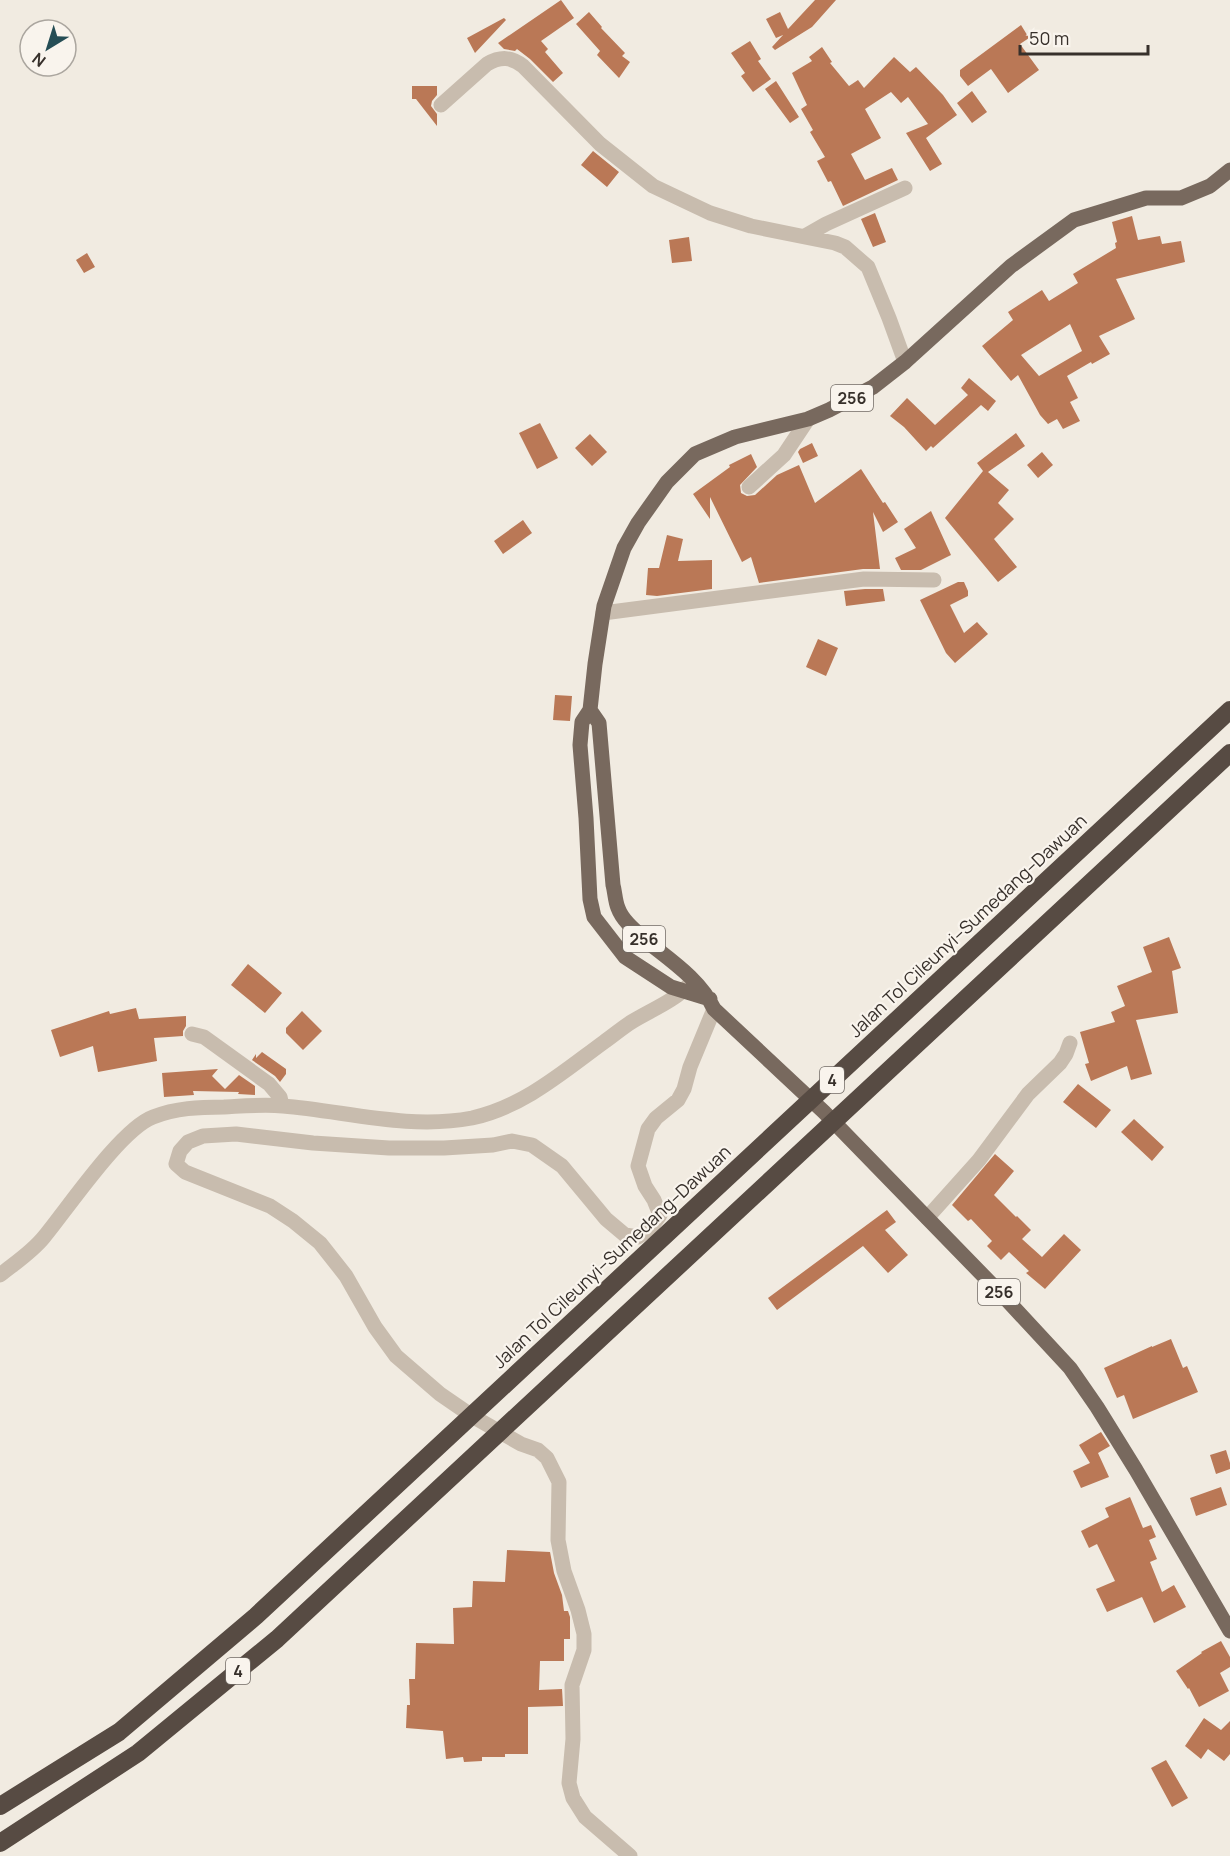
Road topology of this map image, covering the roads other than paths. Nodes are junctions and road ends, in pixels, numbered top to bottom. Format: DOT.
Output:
graph roads {
  1 [pos="441,105"];
  2 [pos="1230,170"];
  3 [pos="905,188"];
  4 [pos="805,236"];
  5 [pos="905,362"];
  6 [pos="808,419"];
  7 [pos="749,487"];
  8 [pos="934,580"];
  9 [pos="603,613"];
  10 [pos="590,710"];
  11 [pos="1230,710"];
  12 [pos="1230,753"];
  13 [pos="688,985"];
  14 [pos="712,1004"];
  15 [pos="192,1034"];
  16 [pos="1070,1043"];
  17 [pos="282,1106"];
  18 [pos="927,1218"];
  19 [pos="0,1275"];
  20 [pos="1230,1630"];
  21 [pos="0,1806"];
  22 [pos="0,1843"];
  23 [pos="630,1856"];
  1 -- 4 [label="street"];
  2 -- 5 [label="main road, 256"];
  3 -- 4 [label="street"];
  4 -- 5 [label="street"];
  5 -- 6 [label="main road, 256"];
  6 -- 7 [label="street"];
  6 -- 9 [label="main road, 256"];
  8 -- 9 [label="street"];
  9 -- 10 [label="main road, 256"];
  10 -- 13 [label="main road, 256"];
  10 -- 13 [label="main road, 256"];
  11 -- 21 [label="highway, Jalan Tol Cileunyi–Sumedang–Dawuan / 4"];
  12 -- 22 [label="highway, 4"];
  13 -- 14 [label="main road, 256"];
  13 -- 17 [label="street"];
  14 -- 18 [label="main road, 256"];
  14 -- 23 [label="street"];
  15 -- 17 [label="street"];
  16 -- 18 [label="street"];
  17 -- 19 [label="street"];
  18 -- 20 [label="main road, 256"];
}
